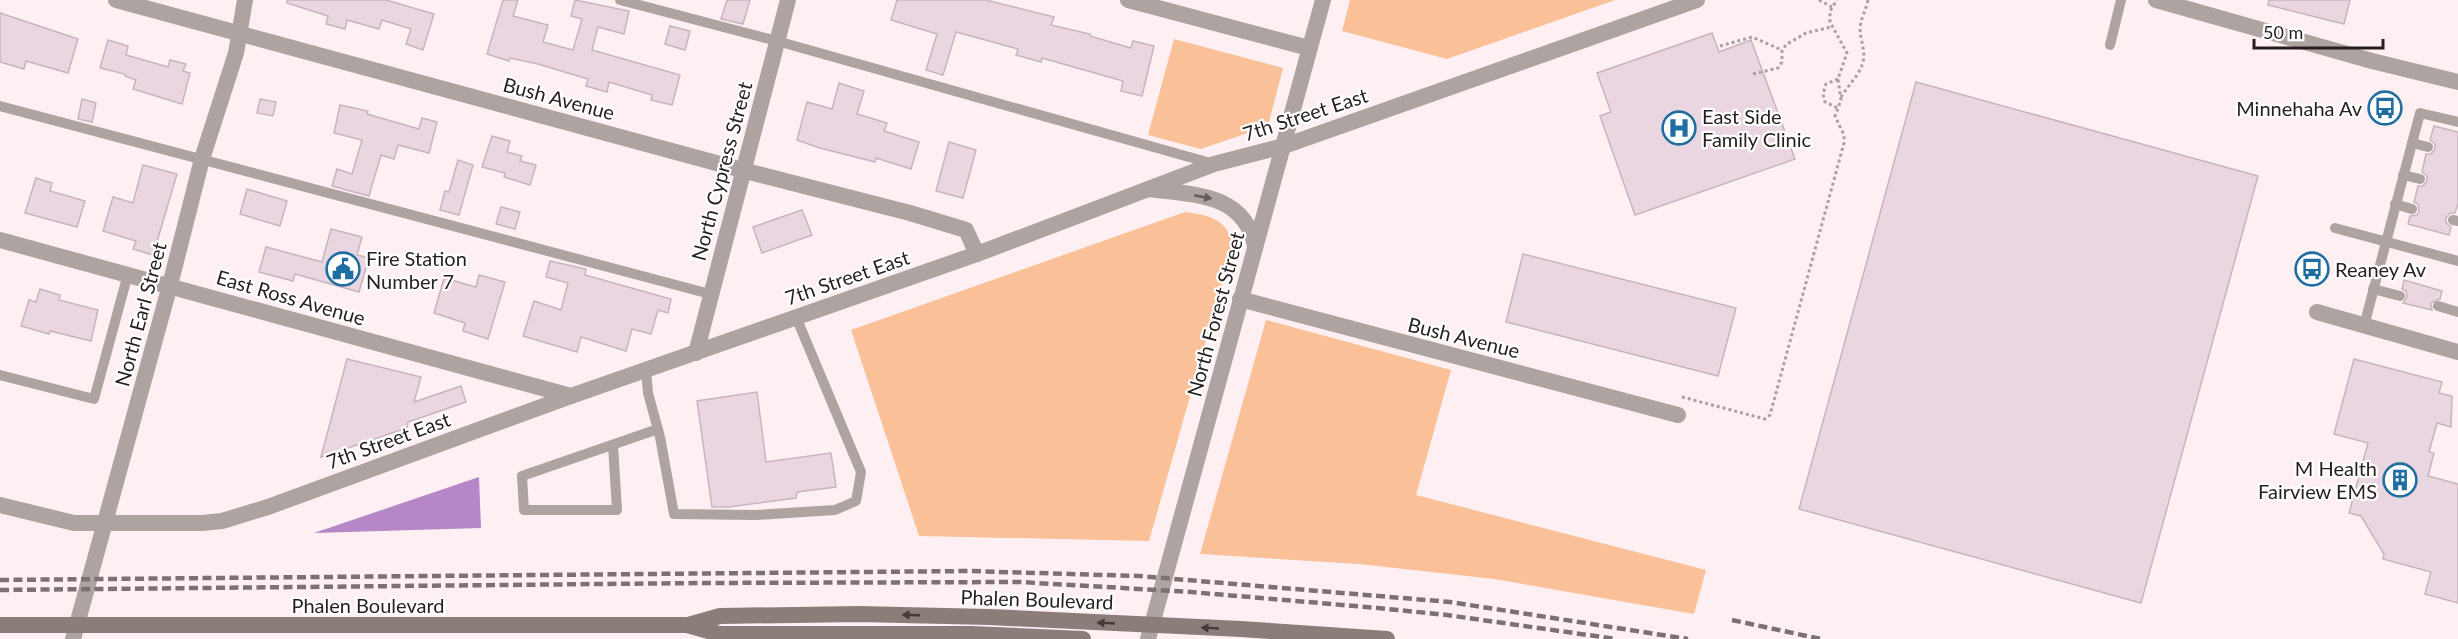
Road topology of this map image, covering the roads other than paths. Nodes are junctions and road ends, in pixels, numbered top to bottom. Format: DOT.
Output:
graph roads {
  1 [pos="116,0"];
  2 [pos="245,0"];
  3 [pos="620,0"];
  4 [pos="788,0"];
  5 [pos="1128,0"];
  6 [pos="1323,0"];
  7 [pos="1697,0"];
  8 [pos="2121,0"];
  9 [pos="2156,0"];
  10 [pos="240,33"];
  11 [pos="777,41"];
  12 [pos="2110,45"];
  13 [pos="1309,48"];
  14 [pos="2458,82"];
  15 [pos="0,106"];
  16 [pos="2458,122"];
  17 [pos="2412,142"];
  18 [pos="1284,146"];
  19 [pos="2428,147"];
  20 [pos="202,159"];
  21 [pos="1214,164"];
  22 [pos="742,170"];
  23 [pos="2403,175"];
  24 [pos="2420,179"];
  25 [pos="1146,189"];
  26 [pos="2395,204"];
  27 [pos="2412,209"];
  28 [pos="2335,228"];
  29 [pos="0,240"];
  30 [pos="2385,242"];
  31 [pos="1255,246"];
  32 [pos="976,254"];
  33 [pos="2458,261"];
  34 [pos="128,274"];
  35 [pos="170,285"];
  36 [pos="2373,289"];
  37 [pos="710,294"];
  38 [pos="2400,296"];
  39 [pos="1240,299"];
  40 [pos="2438,306"];
  41 [pos="2317,312"];
  42 [pos="2458,312"];
  43 [pos="795,317"];
  44 [pos="2364,326"];
  45 [pos="2458,352"];
  46 [pos="696,353"];
  47 [pos="645,370"];
  48 [pos="0,375"];
  49 [pos="571,396"];
  50 [pos="1678,414"];
  51 [pos="658,429"];
  52 [pos="613,445"];
  53 [pos="0,505"];
  54 [pos="0,624"];
  55 [pos="50,626"];
  56 [pos="0,630"];
  57 [pos="687,632"];
  58 [pos="73,639"];
  59 [pos="1083,639"];
  60 [pos="1148,639"];
  61 [pos="1378,639"];
  1 -- 10 [label="street, Bush Avenue"];
  2 -- 10 [label="street, North Earl Street"];
  3 -- 11 [label="lane"];
  4 -- 11 [label="street, North Cypress Street"];
  5 -- 13 [label="street"];
  6 -- 13 [label="street, North Forest Street"];
  7 -- 18 [label="street, 7th Street East"];
  8 -- 12 [label="lane"];
  9 -- 14 [label="street"];
  10 -- 20 [label="street, North Earl Street"];
  10 -- 22 [label="street, Bush Avenue"];
  11 -- 21 [label="lane"];
  11 -- 22 [label="street, North Cypress Street"];
  13 -- 18 [label="street, North Forest Street"];
  15 -- 20 [label="lane"];
  16 -- 17 [label="lane"];
  17 -- 19 [label="lane"];
  17 -- 23 [label="lane"];
  18 -- 21 [label="street, 7th Street East"];
  18 -- 31 [label="street, North Forest Street"];
  20 -- 35 [label="street, North Earl Street"];
  20 -- 37 [label="lane"];
  21 -- 25 [label="street, 7th Street East"];
  22 -- 32 [label="street, Bush Avenue"];
  22 -- 37 [label="street, North Cypress Street"];
  23 -- 24 [label="lane"];
  23 -- 26 [label="lane"];
  25 -- 31 [label="street, one-way"];
  25 -- 32 [label="street, 7th Street East"];
  26 -- 27 [label="lane"];
  26 -- 30 [label="lane"];
  28 -- 30 [label="lane"];
  29 -- 34 [label="street, East Ross Avenue"];
  30 -- 33 [label="lane"];
  30 -- 36 [label="lane"];
  31 -- 39 [label="street, North Forest Street"];
  32 -- 43 [label="street, 7th Street East"];
  34 -- 35 [label="street, East Ross Avenue"];
  34 -- 48 [label="lane"];
  35 -- 49 [label="street, East Ross Avenue"];
  35 -- 58 [label="street, North Earl Street"];
  36 -- 38 [label="lane"];
  36 -- 44 [label="lane"];
  37 -- 46 [label="street, North Cypress Street"];
  39 -- 50 [label="street, Bush Avenue"];
  39 -- 60 [label="street, North Forest Street"];
  40 -- 42 [label="lane"];
  41 -- 44 [label="street"];
  43 -- 46 [label="street, 7th Street East"];
  43 -- 51 [label="lane"];
  44 -- 45 [label="street"];
  46 -- 47 [label="street, 7th Street East"];
  47 -- 49 [label="street, 7th Street East"];
  47 -- 51 [label="lane"];
  49 -- 53 [label="street, 7th Street East"];
  51 -- 52 [label="lane"];
  52 -- 52 [label="lane"];
  54 -- 55 [label="main road, Phalen Boulevard"];
  55 -- 56 [label="main road, Phalen Boulevard"];
  55 -- 57 [label="main road, Phalen Boulevard"];
  57 -- 59 [label="main road, Phalen Boulevard"];
  61 -- 57 [label="main road, Phalen Boulevard, one-way"];
}
